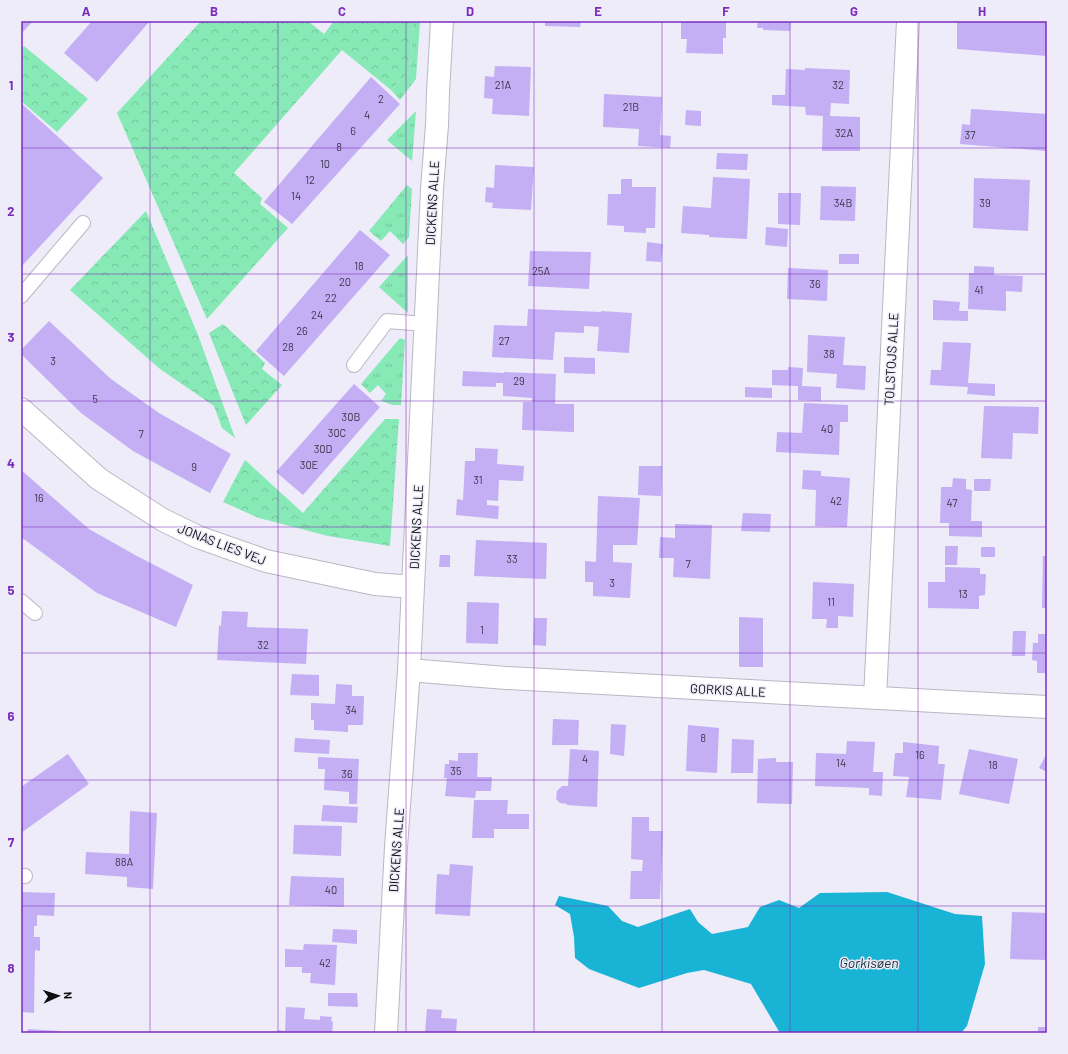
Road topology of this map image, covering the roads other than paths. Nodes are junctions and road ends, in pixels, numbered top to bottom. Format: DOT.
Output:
graph roads {
  1 [pos="442,21"];
  2 [pos="908,21"];
  3 [pos="83,223"];
  4 [pos="21,296"];
  5 [pos="426,324"];
  6 [pos="354,365"];
  7 [pos="21,409"];
  8 [pos="413,587"];
  9 [pos="21,602"];
  10 [pos="35,613"];
  11 [pos="409,670"];
  12 [pos="874,698"];
  13 [pos="1047,707"];
  14 [pos="386,1033"];
  1 -- 5 [label="street, DICKENS ALLE"];
  2 -- 12 [label="street, TOLSTOJS ALLE"];
  3 -- 4 [label="lane"];
  5 -- 6 [label="lane"];
  5 -- 8 [label="street, DICKENS ALLE"];
  7 -- 8 [label="street, JONAS LIES VEJ"];
  8 -- 11 [label="street, DICKENS ALLE"];
  9 -- 10 [label="lane"];
  11 -- 12 [label="street, GORKIS ALLE"];
  11 -- 14 [label="street, DICKENS ALLE"];
  12 -- 13 [label="street, GORKIS ALLE"];
}
